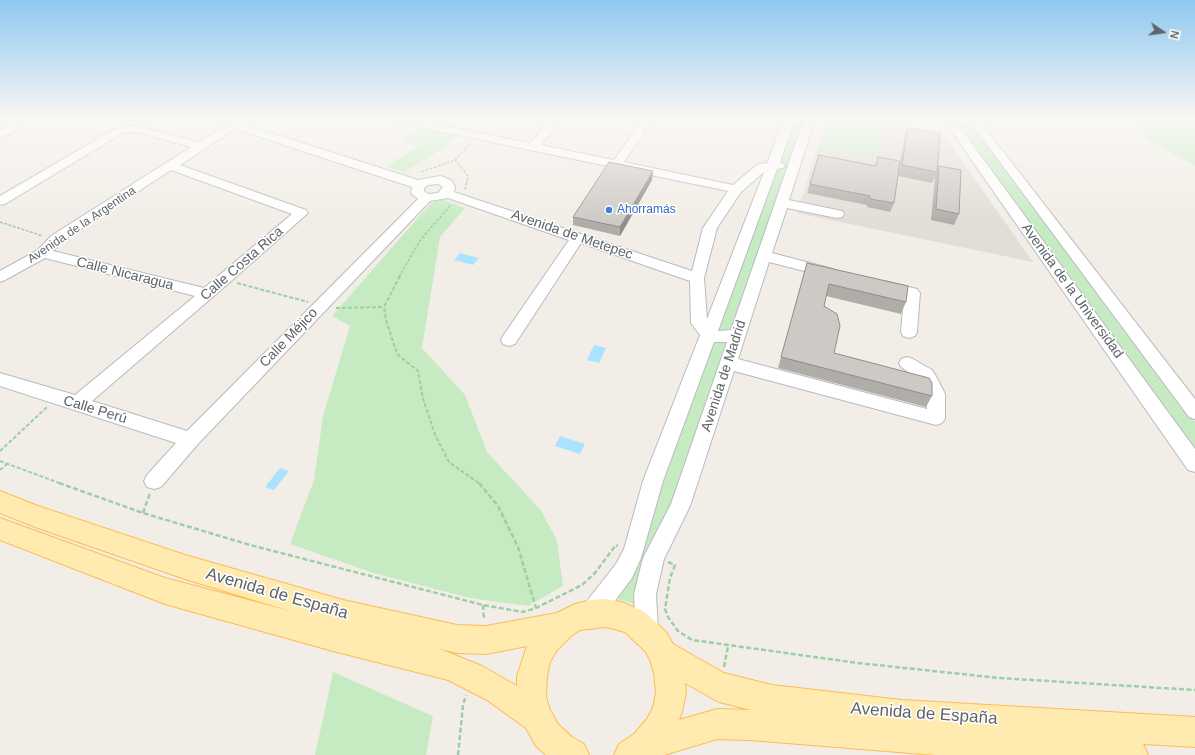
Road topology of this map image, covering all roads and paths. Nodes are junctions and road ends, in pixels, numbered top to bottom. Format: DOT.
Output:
graph roads {
  1 [pos="79,154"];
  2 [pos="188,154"];
  3 [pos="331,154"];
  4 [pos="460,154"];
  5 [pos="569,154"];
  6 [pos="624,154"];
  7 [pos="777,154"];
  8 [pos="798,154"];
  9 [pos="974,154"];
  10 [pos="1000,154"];
  11 [pos="455,160"];
  12 [pos="774,161"];
  13 [pos="617,164"];
  14 [pos="171,166"];
  15 [pos="793,170"];
  16 [pos="406,180"];
  17 [pos="736,189"];
  18 [pos="423,191"];
  19 [pos="452,195"];
  20 [pos="0,201"];
  21 [pos="782,203"];
  22 [pos="837,214"];
  23 [pos="0,222"];
  24 [pos="578,237"];
  25 [pos="56,239"];
  26 [pos="43,253"];
  27 [pos="764,256"];
  28 [pos="844,276"];
  29 [pos="0,277"];
  30 [pos="697,278"];
  31 [pos="224,279"];
  32 [pos="867,282"];
  33 [pos="206,294"];
  34 [pos="321,305"];
  35 [pos="384,307"];
  36 [pos="909,332"];
  37 [pos="709,334"];
  38 [pos="737,335"];
  39 [pos="509,340"];
  40 [pos="728,363"];
  41 [pos="908,363"];
  42 [pos="0,379"];
  43 [pos="57,398"];
  44 [pos="78,403"];
  45 [pos="1195,412"];
  46 [pos="190,440"];
  47 [pos="0,451"];
  48 [pos="0,461"];
  49 [pos="7,464"];
  50 [pos="1195,464"];
  51 [pos="0,470"];
  52 [pos="154,481"];
  53 [pos="0,502"];
  54 [pos="143,513"];
  55 [pos="0,529"];
  56 [pos="634,551"];
  57 [pos="654,558"];
  58 [pos="483,605"];
  59 [pos="536,608"];
  60 [pos="591,614"];
  61 [pos="485,624"];
  62 [pos="561,626"];
  63 [pos="655,643"];
  64 [pos="728,646"];
  65 [pos="722,673"];
  66 [pos="472,676"];
  67 [pos="1195,690"];
  68 [pos="537,717"];
  69 [pos="1195,732"];
  70 [pos="637,750"];
  71 [pos="458,755"];
  72 [pos="573,755"];
  73 [pos="1132,755"];
  1 -- 20 [label="street"];
  2 -- 14 [label="street, Avenida de la Argentina"];
  3 -- 16 [label="street"];
  4 -- 11 [label="path"];
  5 -- 13 [label="street"];
  6 -- 13 [label="street"];
  7 -- 12 [label="street, Avenida de Madrid"];
  8 -- 15 [label="street, Avenida de Madrid"];
  9 -- 50 [label="street, Avenida de la Universidad"];
  10 -- 45 [label="street, Avenida de la Universidad"];
  11 -- 16 [label="path"];
  11 -- 19 [label="path"];
  12 -- 15 [label="street"];
  12 -- 17 [label="street, Avenida de Madrid"];
  12 -- 37 [label="street, Avenida de Madrid"];
  13 -- 17 [label="street"];
  14 -- 25 [label="street, Avenida de la Argentina"];
  14 -- 31 [label="street, Calle Costa Rica"];
  15 -- 21 [label="street, Avenida de Madrid"];
  16 -- 18 [label="street"];
  17 -- 30 [label="street, Avenida de Madrid"];
  18 -- 19 [label="street"];
  18 -- 19 [label="street"];
  18 -- 34 [label="street, Calle Méjico"];
  19 -- 24 [label="street, Avenida de Metepec"];
  19 -- 35 [label="path"];
  21 -- 22 [label="street"];
  21 -- 27 [label="street, Avenida de Madrid"];
  23 -- 25 [label="path"];
  24 -- 30 [label="street, Avenida de Metepec"];
  24 -- 39 [label="street"];
  25 -- 26 [label="street, Avenida de la Argentina"];
  26 -- 29 [label="street, Avenida de la Argentina"];
  26 -- 33 [label="street, Calle Nicaragua"];
  27 -- 28 [label="street"];
  27 -- 38 [label="street, Avenida de Madrid"];
  30 -- 37 [label="street, Avenida de Madrid"];
  31 -- 33 [label="street, Calle Costa Rica"];
  31 -- 34 [label="path"];
  32 -- 36 [label="street"];
  33 -- 44 [label="street, Calle Costa Rica"];
  34 -- 35 [label="path"];
  34 -- 46 [label="street, Calle Méjico"];
  35 -- 59 [label="path"];
  37 -- 38 [label="street"];
  37 -- 56 [label="street, Avenida de Madrid"];
  38 -- 40 [label="street, Avenida de Madrid"];
  40 -- 41 [label="street"];
  40 -- 57 [label="street, Avenida de Madrid"];
  42 -- 43 [label="street, Calle Perú"];
  43 -- 44 [label="street, Calle Perú"];
  43 -- 47 [label="path"];
  44 -- 46 [label="street, Calle Perú"];
  46 -- 52 [label="street, Calle Méjico"];
  48 -- 49 [label="path"];
  49 -- 51 [label="path"];
  49 -- 54 [label="path"];
  52 -- 54 [label="path"];
  53 -- 62 [label="main road, Avenida de España"];
  54 -- 58 [label="path"];
  55 -- 66 [label="main road, Avenida de España"];
  56 -- 59 [label="path"];
  56 -- 60 [label="street, Avenida de Madrid"];
  57 -- 63 [label="street, Avenida de Madrid"];
  57 -- 64 [label="path"];
  58 -- 59 [label="path"];
  58 -- 61 [label="path"];
  60 -- 62 [label="main road, Avenida de España"];
  60 -- 63 [label="main road, Avenida de España"];
  62 -- 68 [label="main road"];
  63 -- 69 [label="main road, Avenida de España"];
  63 -- 70 [label="main road"];
  64 -- 65 [label="path"];
  64 -- 67 [label="path"];
  66 -- 68 [label="main road, Avenida de España"];
  66 -- 71 [label="path"];
  68 -- 72 [label="main road"];
  70 -- 73 [label="main road, Avenida de España"];
}
